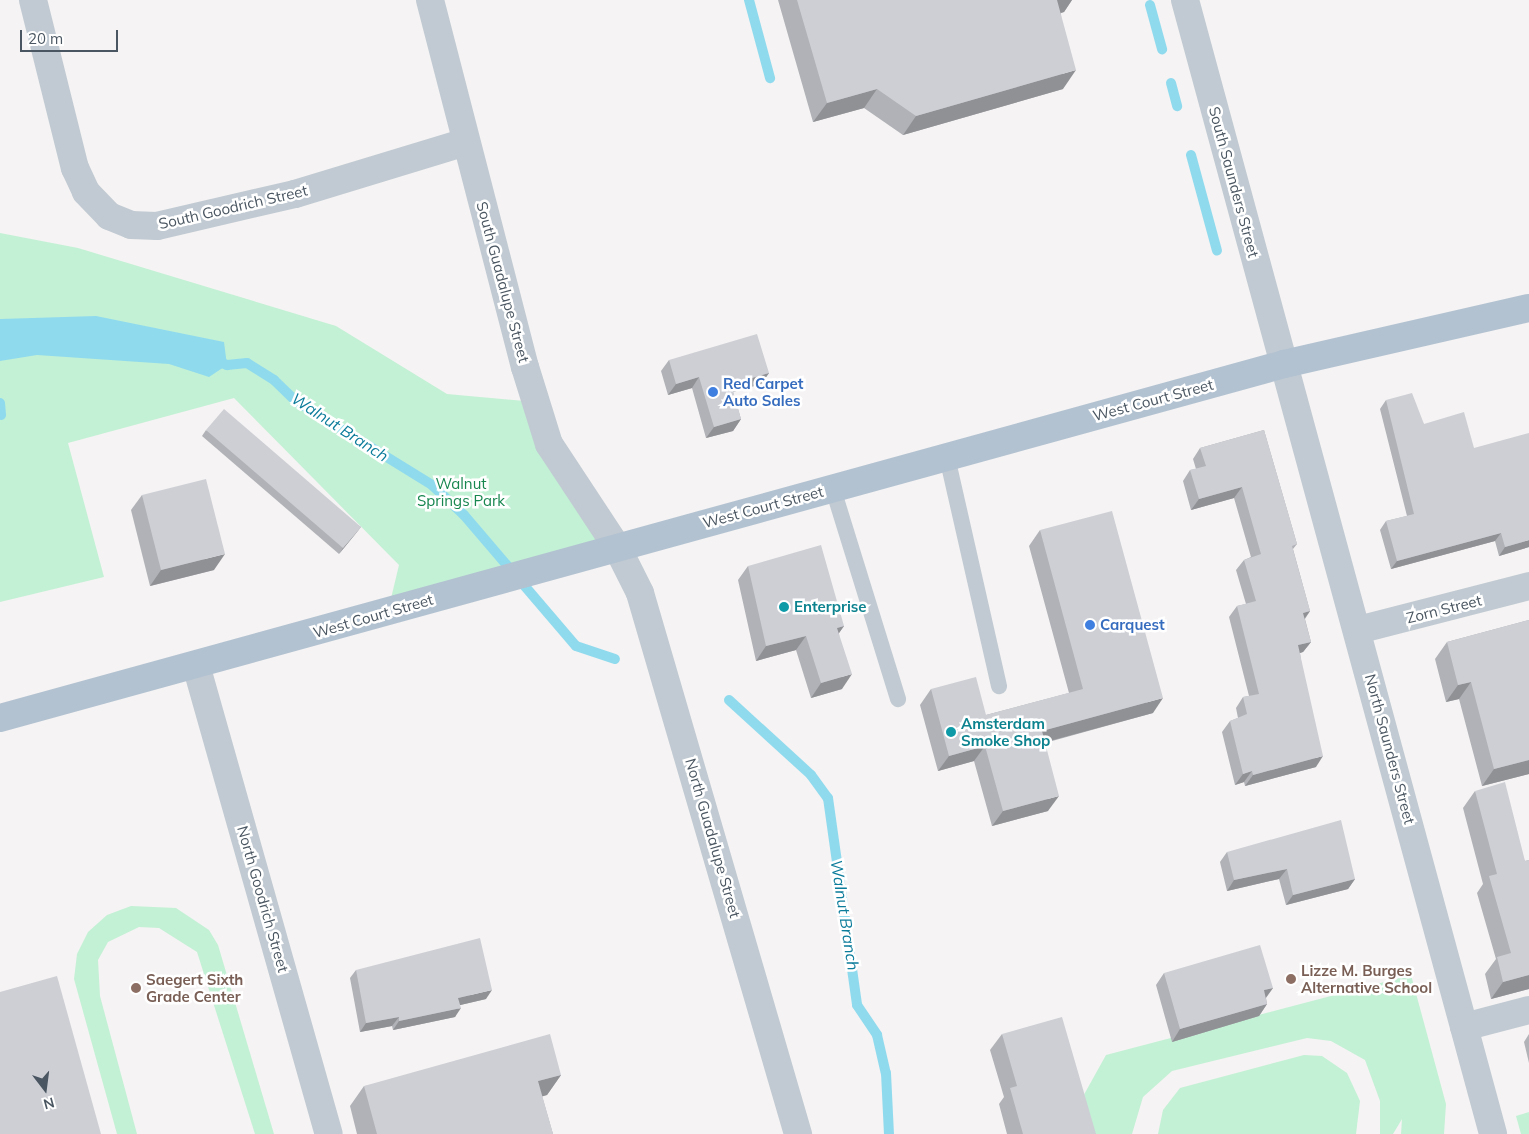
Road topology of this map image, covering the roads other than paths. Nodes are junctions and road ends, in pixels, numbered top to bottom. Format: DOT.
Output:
graph roads {
  1 [pos="33,0"];
  2 [pos="430,0"];
  3 [pos="1185,0"];
  4 [pos="466,142"];
  5 [pos="1529,308"];
  6 [pos="1284,364"];
  7 [pos="947,457"];
  8 [pos="833,489"];
  9 [pos="617,547"];
  10 [pos="1529,586"];
  11 [pos="1358,630"];
  12 [pos="196,665"];
  13 [pos="999,686"];
  14 [pos="898,699"];
  15 [pos="0,718"];
  16 [pos="1529,1010"];
  17 [pos="1464,1027"];
  18 [pos="329,1134"];
  19 [pos="798,1134"];
  20 [pos="1493,1134"];
  1 -- 4 [label="street, South Goodrich Street"];
  2 -- 4 [label="street, South Guadalupe Street"];
  3 -- 6 [label="street, South Saunders Street"];
  4 -- 9 [label="street, South Guadalupe Street"];
  5 -- 6 [label="main road, West Court Street"];
  6 -- 7 [label="main road, West Court Street"];
  6 -- 11 [label="street, North Saunders Street"];
  7 -- 8 [label="main road, West Court Street"];
  7 -- 13 [label="lane"];
  8 -- 9 [label="main road, West Court Street"];
  8 -- 14 [label="lane"];
  9 -- 12 [label="main road, West Court Street"];
  9 -- 19 [label="street, North Guadalupe Street"];
  10 -- 11 [label="street, Zorn Street"];
  11 -- 17 [label="street, North Saunders Street"];
  12 -- 15 [label="main road, West Court Street"];
  12 -- 18 [label="street, North Goodrich Street"];
  16 -- 17 [label="street"];
  17 -- 20 [label="street, North Saunders Street"];
}
